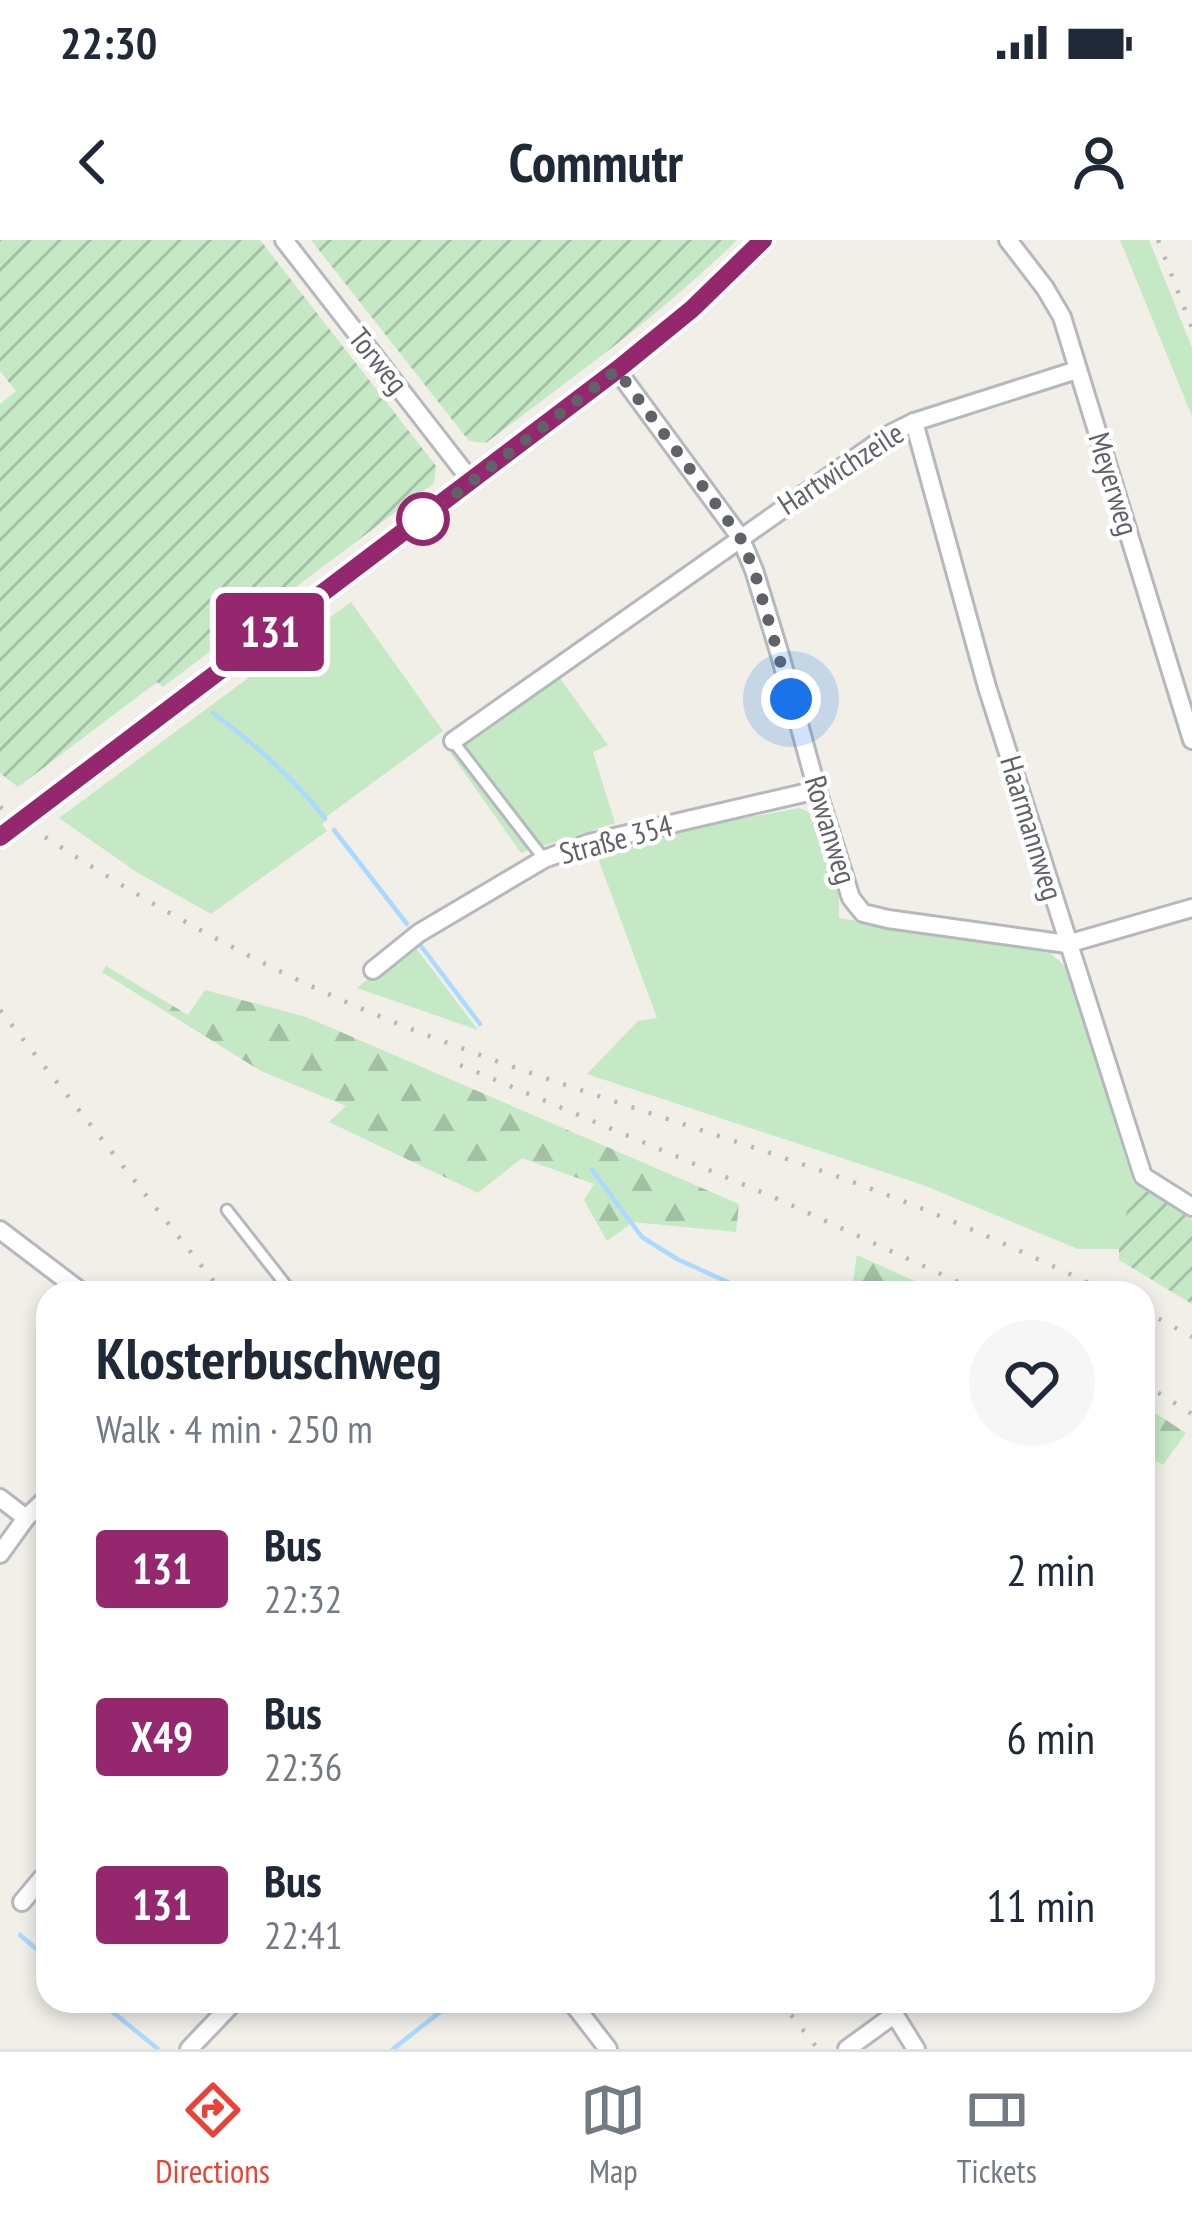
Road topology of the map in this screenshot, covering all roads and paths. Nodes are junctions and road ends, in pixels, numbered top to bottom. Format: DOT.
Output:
graph roads {
  1 [pos="284,240"];
  2 [pos="763,240"];
  3 [pos="1008,240"];
  4 [pos="617,370"];
  5 [pos="1078,370"];
  6 [pos="914,422"];
  7 [pos="472,482"];
  8 [pos="740,537"];
  9 [pos="1192,740"];
  10 [pos="453,742"];
  11 [pos="817,790"];
  12 [pos="0,837"];
  13 [pos="544,859"];
  14 [pos="1192,908"];
  15 [pos="1067,944"];
  16 [pos="373,970"];
  17 [pos="1192,1207"];
  18 [pos="227,1210"];
  19 [pos="0,1230"];
  20 [pos="67,1281"];
  21 [pos="283,1281"];
  22 [pos="0,1498"];
  23 [pos="36,1508"];
  24 [pos="26,1518"];
  25 [pos="0,1554"];
  26 [pos="36,1885"];
  27 [pos="22,1902"];
  28 [pos="224,2013"];
  29 [pos="581,2013"];
  30 [pos="885,2013"];
  31 [pos="893,2013"];
  32 [pos="189,2049"];
  33 [pos="608,2049"];
  34 [pos="848,2049"];
  35 [pos="916,2049"];
  1 -- 7 [label="street, Torweg"];
  2 -- 4 [label="street"];
  3 -- 5 [label="street, Meyerweg"];
  4 -- 7 [label="street"];
  4 -- 8 [label="street, Rowanweg"];
  5 -- 6 [label="street, Hartwichzeile"];
  5 -- 9 [label="street, Meyerweg"];
  6 -- 8 [label="street, Hartwichzeile"];
  6 -- 15 [label="street, Haarmannweg"];
  7 -- 12 [label="street"];
  8 -- 10 [label="street, Hartwichzeile"];
  8 -- 11 [label="street, Rowanweg"];
  10 -- 13 [label="lane"];
  11 -- 13 [label="street, Straße 354"];
  11 -- 15 [label="street, Rowanweg"];
  13 -- 16 [label="street, Straße 354"];
  14 -- 15 [label="street"];
  15 -- 17 [label="street, Haarmannweg"];
  18 -- 21 [label="lane"];
  19 -- 20 [label="street"];
  22 -- 24 [label="street"];
  23 -- 24 [label="street"];
  24 -- 25 [label="street"];
  26 -- 27 [label="street"];
  28 -- 32 [label="street"];
  29 -- 33 [label="street"];
  30 -- 34 [label="street"];
  31 -- 35 [label="street"];
}
